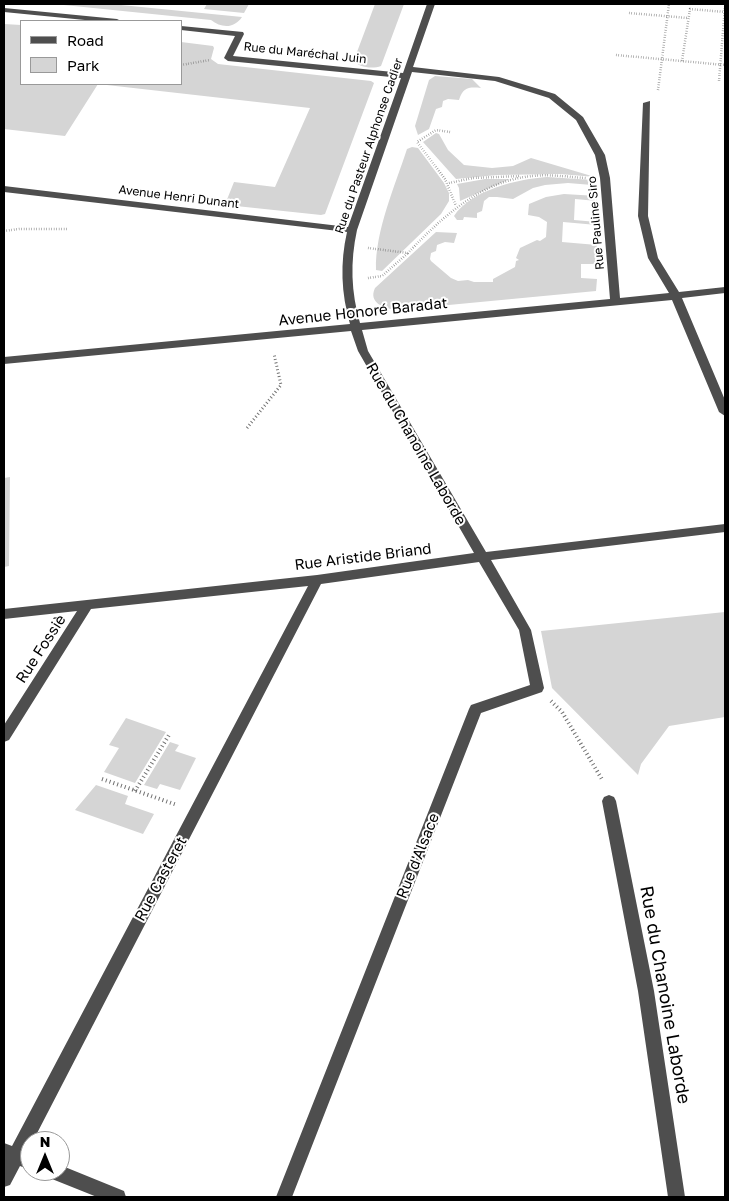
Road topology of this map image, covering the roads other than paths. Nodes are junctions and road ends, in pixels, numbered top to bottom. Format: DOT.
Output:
graph roads {
  1 [pos="431,4"];
  2 [pos="4,10"];
  3 [pos="108,20"];
  4 [pos="182,28"];
  5 [pos="407,72"];
  6 [pos="647,104"];
  7 [pos="4,189"];
  8 [pos="352,230"];
  9 [pos="725,290"];
  10 [pos="676,296"];
  11 [pos="615,302"];
  12 [pos="355,328"];
  13 [pos="4,361"];
  14 [pos="725,412"];
  15 [pos="725,528"];
  16 [pos="482,557"];
  17 [pos="317,580"];
  18 [pos="88,604"];
  19 [pos="4,614"];
  20 [pos="4,736"];
  21 [pos="609,801"];
  22 [pos="16,1156"];
  23 [pos="70,1178"];
  24 [pos="4,1179"];
  25 [pos="118,1197"];
  26 [pos="284,1197"];
  27 [pos="677,1197"];
  1 -- 5 [label="street, Rue du Pasteur Alphonse Cadier"];
  2 -- 3 [label="street"];
  4 -- 5 [label="street, Rue du Maréchal Juin"];
  5 -- 8 [label="street, Rue du Pasteur Alphonse Cadier"];
  5 -- 11 [label="street, Rue Pauline Siro"];
  6 -- 10 [label="street"];
  7 -- 8 [label="street, Avenue Henri Dunant"];
  8 -- 12 [label="street, Rue du Pasteur Alphonse Cadier"];
  9 -- 10 [label="street, Avenue Honoré Baradat"];
  10 -- 11 [label="street, Avenue Honoré Baradat"];
  10 -- 14 [label="street"];
  11 -- 12 [label="street, Avenue Honoré Baradat"];
  12 -- 13 [label="street, Avenue Honoré Baradat"];
  12 -- 16 [label="street, Rue du Chanoine Laborde"];
  15 -- 16 [label="street, Rue Aristide Briand"];
  16 -- 17 [label="street, Rue Aristide Briand"];
  16 -- 26 [label="street, Rue d'Alsace"];
  17 -- 18 [label="street, Rue Aristide Briand"];
  17 -- 22 [label="street, Rue Casteret"];
  18 -- 19 [label="street, Rue Aristide Briand"];
  18 -- 20 [label="street, Rue Fossiè"];
  21 -- 27 [label="street, Rue du Chanoine Laborde"];
  22 -- 24 [label="street, Rue Casteret"];
  23 -- 25 [label="street"];
}
